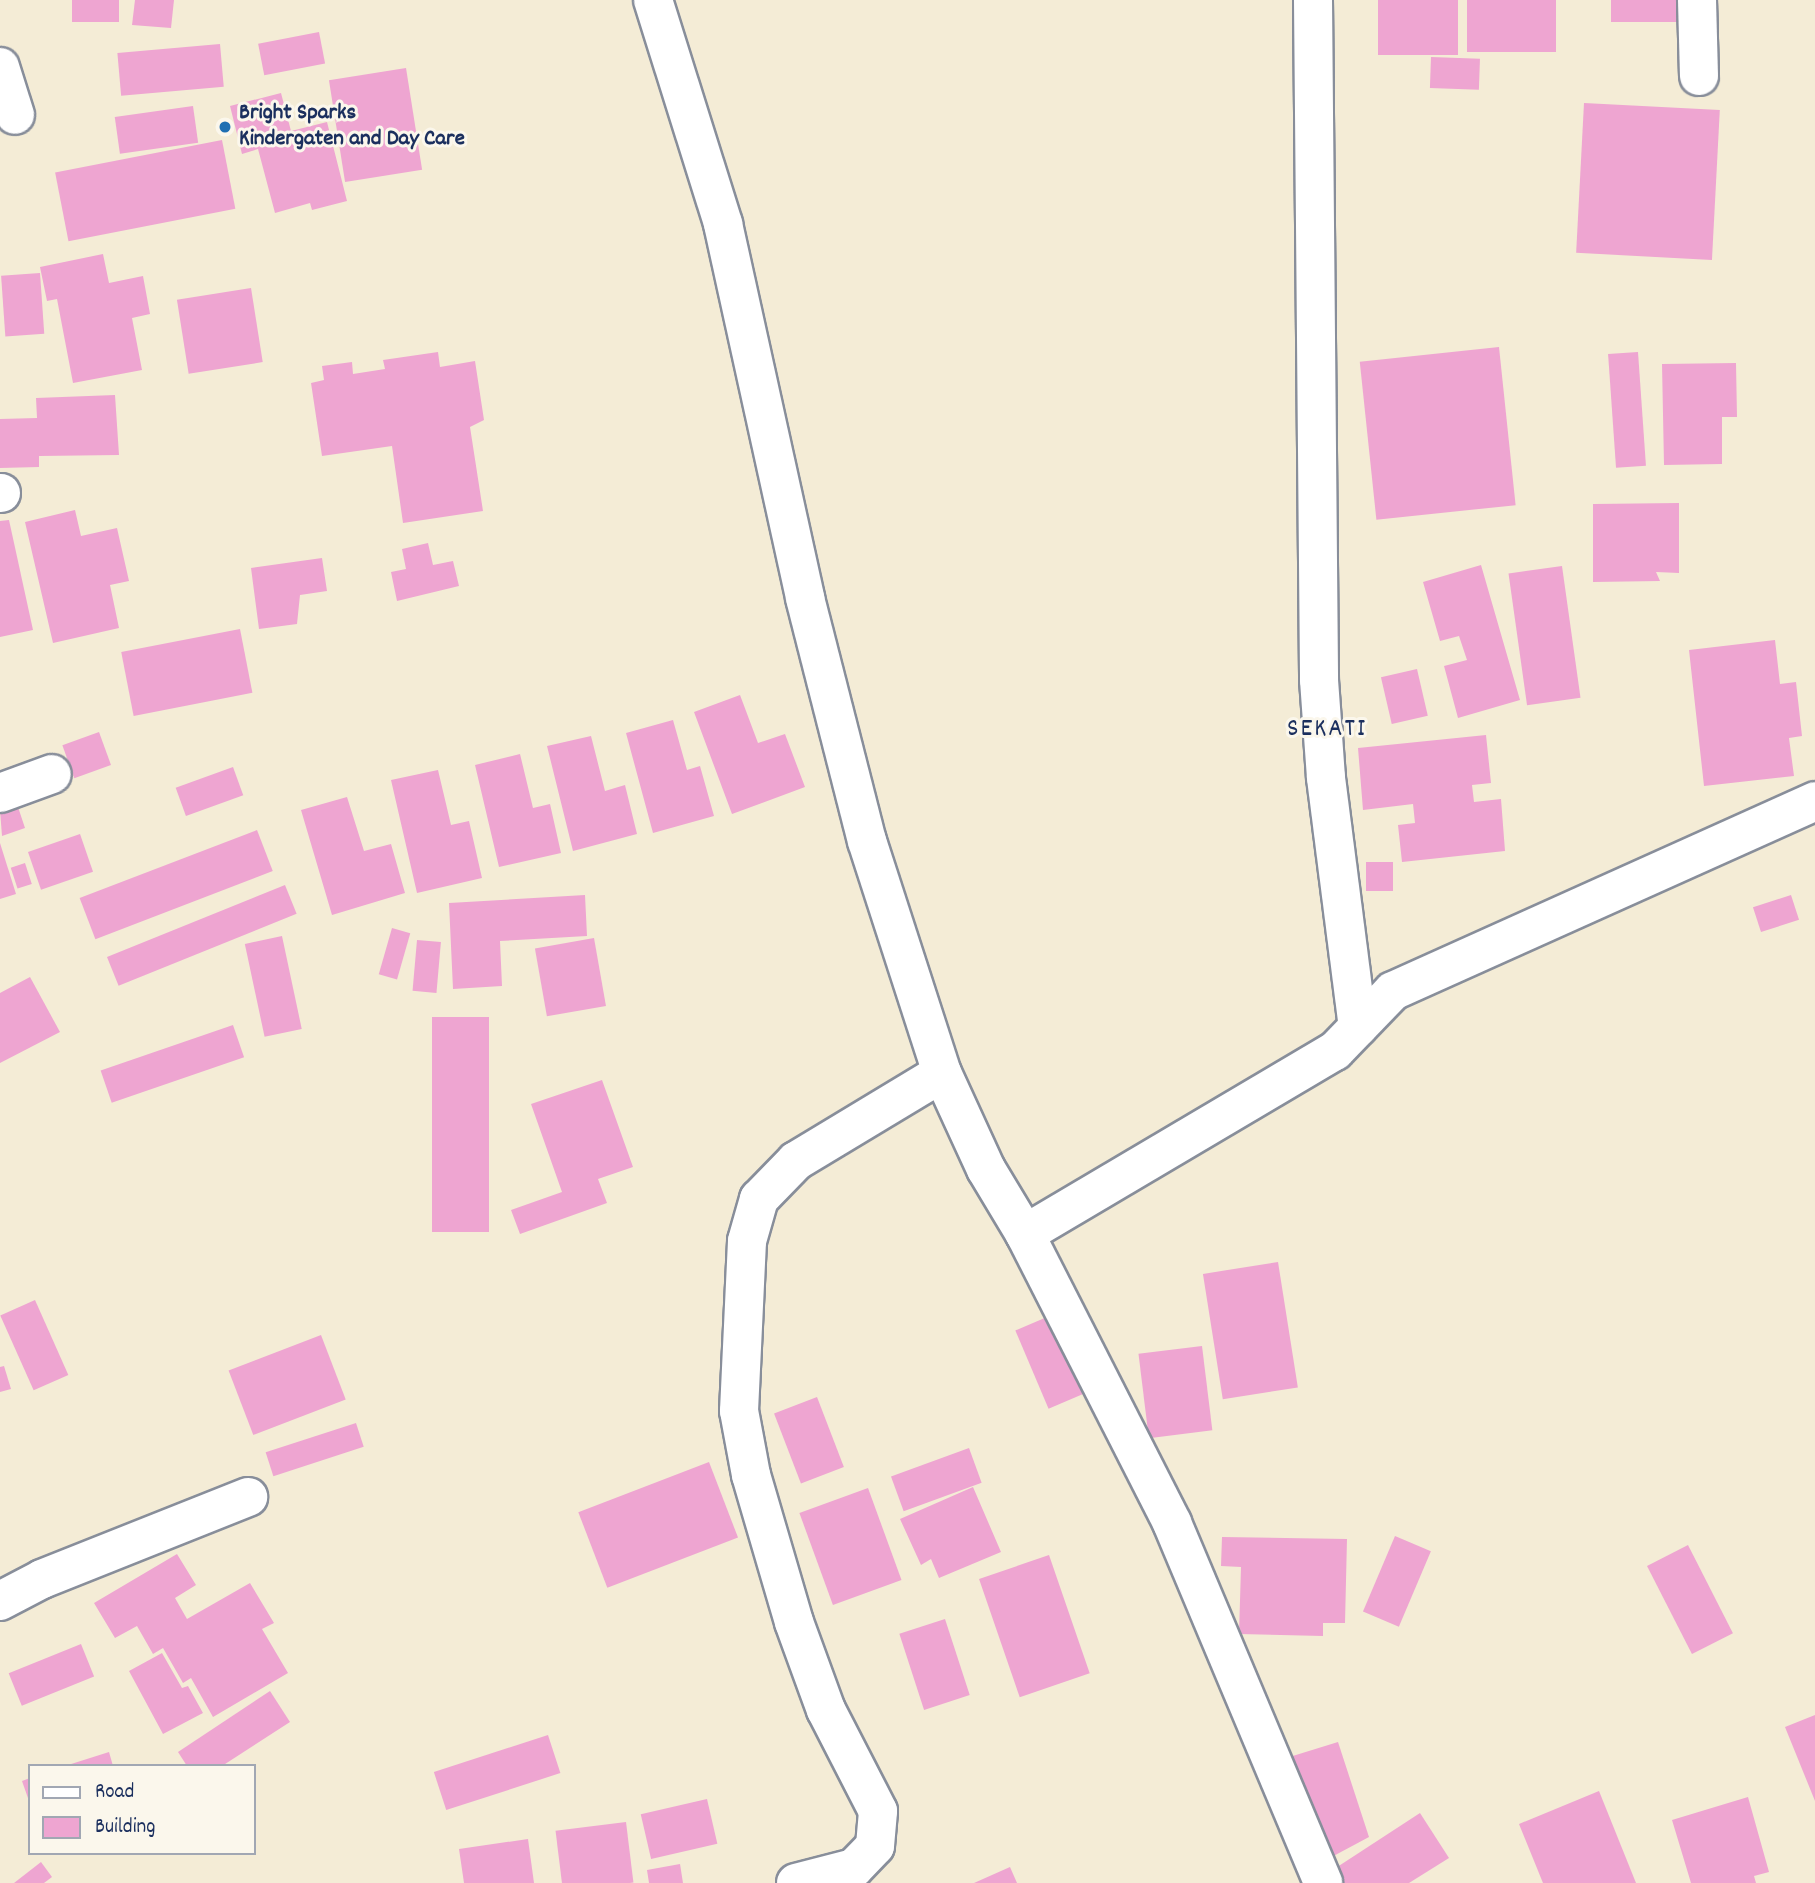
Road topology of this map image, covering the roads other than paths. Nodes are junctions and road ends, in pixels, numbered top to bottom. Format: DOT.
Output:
graph roads {
  1 [pos="653,0"];
  2 [pos="1313,0"];
  3 [pos="1697,0"];
  4 [pos="0,67"];
  5 [pos="1699,76"];
  6 [pos="15,115"];
  7 [pos="52,774"];
  8 [pos="0,793"];
  9 [pos="1815,801"];
  10 [pos="1359,1027"];
  11 [pos="942,1073"];
  12 [pos="1025,1234"];
  13 [pos="248,1497"];
  14 [pos="0,1601"];
  15 [pos="796,1883"];
  16 [pos="1323,1883"];
  1 -- 11 [label="street"];
  2 -- 10 [label="street"];
  3 -- 5 [label="street"];
  4 -- 6 [label="street"];
  7 -- 8 [label="street"];
  9 -- 10 [label="street"];
  10 -- 12 [label="street"];
  11 -- 12 [label="street"];
  11 -- 15 [label="street"];
  12 -- 16 [label="street"];
  13 -- 14 [label="street"];
}
